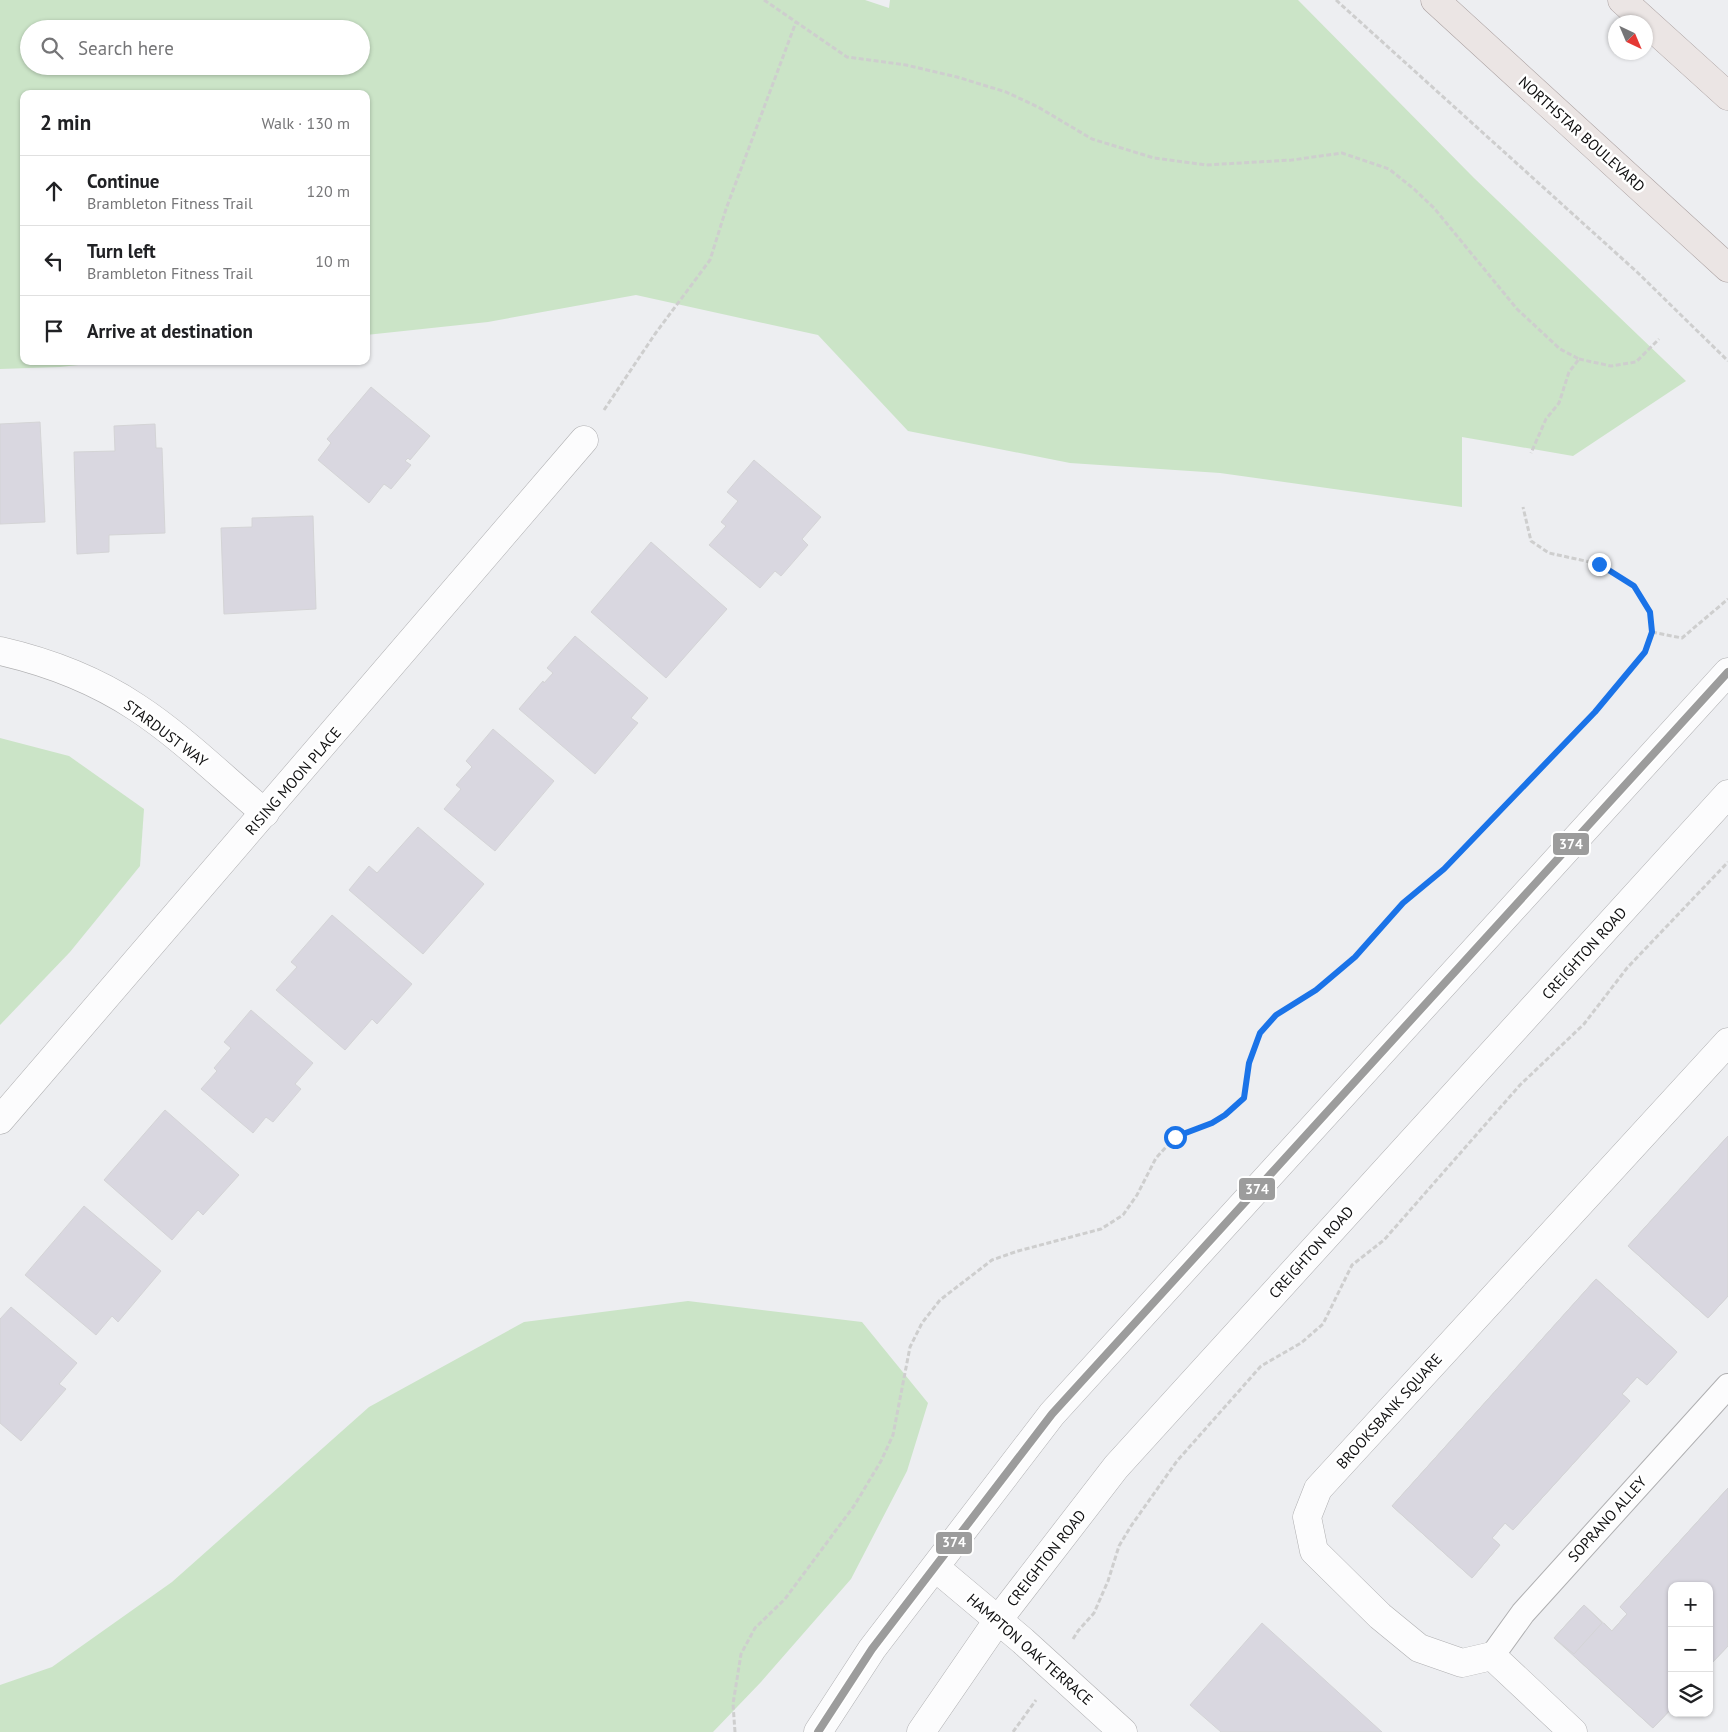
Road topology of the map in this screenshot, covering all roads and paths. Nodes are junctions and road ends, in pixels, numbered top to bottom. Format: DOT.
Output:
graph roads {
  1 [pos="764,0"];
  2 [pos="1336,0"];
  3 [pos="1435,0"];
  4 [pos="1622,0"];
  5 [pos="796,22"];
  6 [pos="1728,96"];
  7 [pos="1728,268"];
  8 [pos="1659,338"];
  9 [pos="1579,359"];
  10 [pos="1728,361"];
  11 [pos="584,440"];
  12 [pos="1531,453"];
  13 [pos="1524,507"];
  14 [pos="1728,599"];
  15 [pos="1652,632"];
  16 [pos="0,651"];
  17 [pos="1728,672"];
  18 [pos="1728,794"];
  19 [pos="265,813"];
  20 [pos="1728,862"];
  21 [pos="1728,1042"];
  22 [pos="0,1120"];
  23 [pos="1728,1386"];
  24 [pos="936,1568"];
  25 [pos="998,1620"];
  26 [pos="1492,1656"];
  27 [pos="1056,1672"];
  28 [pos="735,1732"];
  29 [pos="818,1732"];
  30 [pos="921,1732"];
  31 [pos="1014,1732"];
  32 [pos="1122,1732"];
  33 [pos="1573,1732"];
  1 -- 5 [label="path"];
  2 -- 10 [label="path"];
  3 -- 7 [label="main road, NORTHSTAR BOULEVARD"];
  4 -- 6 [label="main road"];
  5 -- 9 [label="path"];
  5 -- 11 [label="path"];
  8 -- 9 [label="path"];
  9 -- 12 [label="path"];
  11 -- 19 [label="street, RISING MOON PLACE"];
  13 -- 15 [label="path"];
  14 -- 15 [label="path"];
  15 -- 28 [label="path"];
  16 -- 19 [label="street, STARDUST WAY"];
  17 -- 24 [label="street"];
  18 -- 25 [label="street, CREIGHTON ROAD"];
  19 -- 22 [label="street, RISING MOON PLACE"];
  20 -- 27 [label="path"];
  21 -- 26 [label="street, BROOKSBANK SQUARE"];
  23 -- 26 [label="lane, SOPRANO ALLEY"];
  24 -- 25 [label="street, HAMPTON OAK TERRACE"];
  24 -- 29 [label="street"];
  25 -- 27 [label="street, HAMPTON OAK TERRACE"];
  25 -- 30 [label="street, CREIGHTON ROAD"];
  26 -- 33 [label="street"];
  27 -- 31 [label="path"];
  27 -- 32 [label="street, HAMPTON OAK TERRACE"];
}
